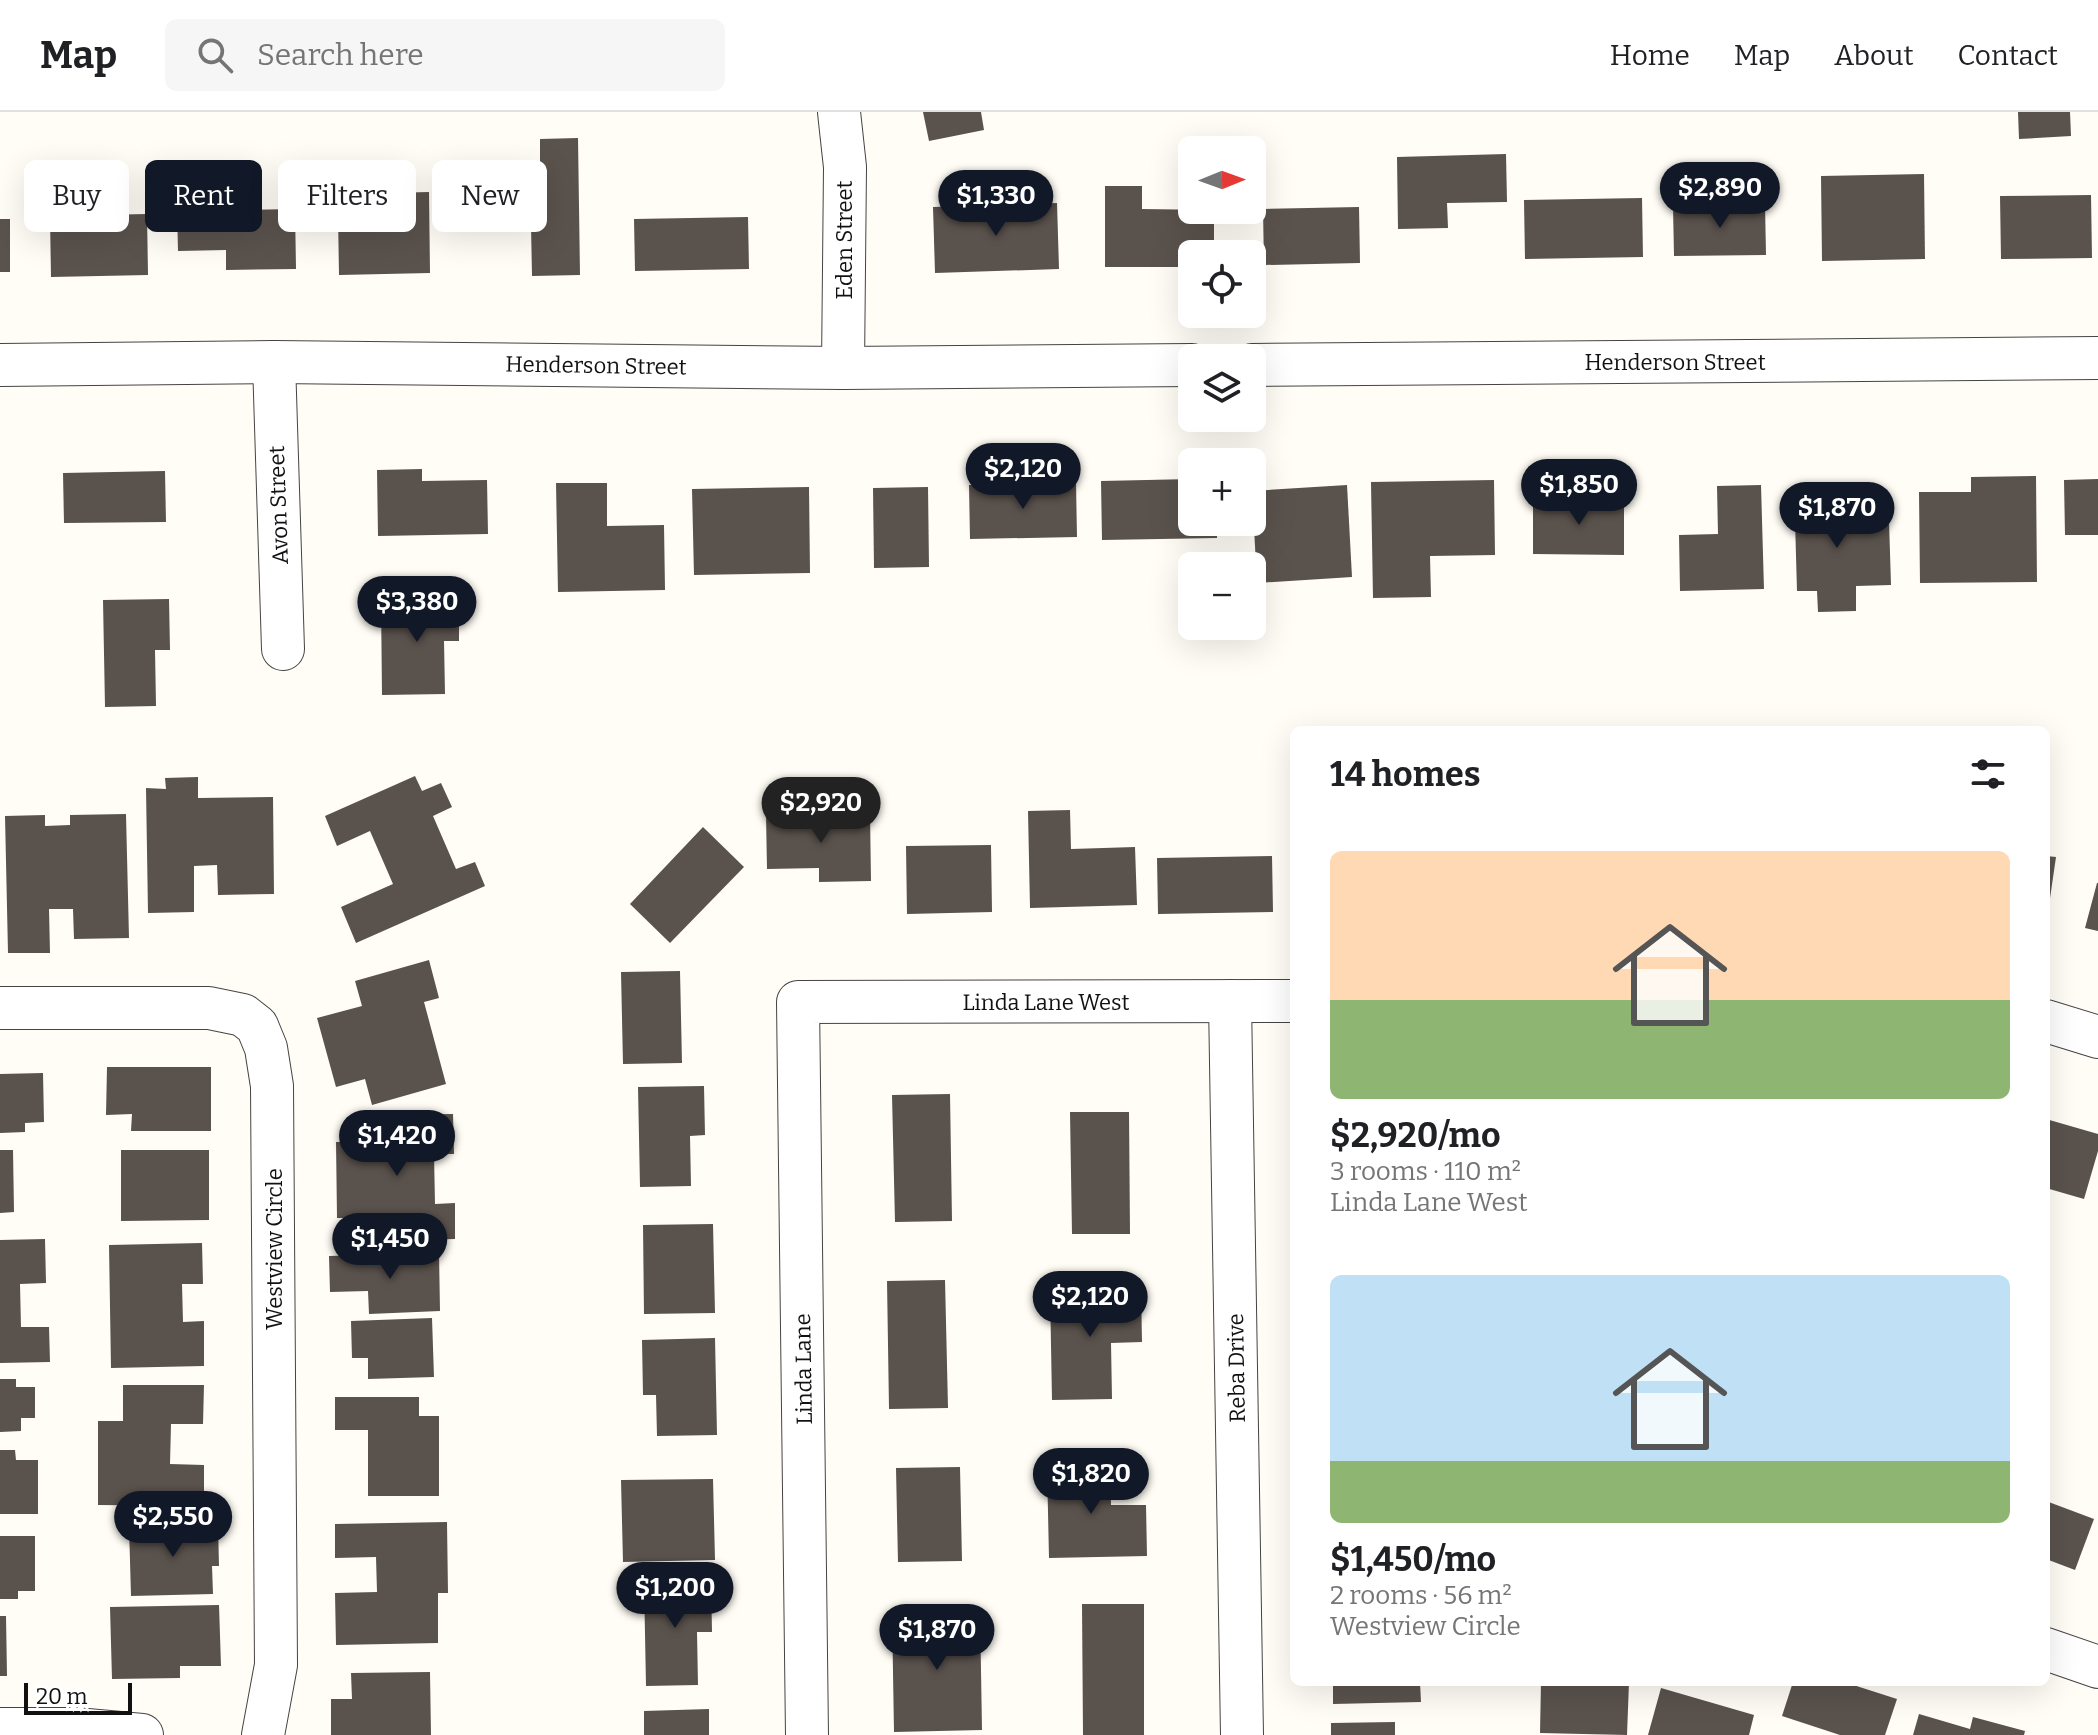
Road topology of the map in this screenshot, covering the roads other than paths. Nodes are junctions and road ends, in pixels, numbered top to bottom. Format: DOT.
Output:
graph roads {
  1 [pos="839,112"];
  2 [pos="2098,358"];
  3 [pos="274,362"];
  4 [pos="0,365"];
  5 [pos="1178,365"];
  6 [pos="1266,365"];
  7 [pos="843,368"];
  8 [pos="283,649"];
  9 [pos="1230,1001"];
  10 [pos="1290,1001"];
  11 [pos="798,1002"];
  12 [pos="0,1008"];
  13 [pos="2050,1022"];
  14 [pos="2098,1037"];
  15 [pos="2050,1650"];
  16 [pos="2098,1667"];
  17 [pos="0,1729"];
  18 [pos="142,1735"];
  19 [pos="263,1735"];
  20 [pos="807,1735"];
  21 [pos="1242,1735"];
  1 -- 7 [label="street, Eden Street"];
  2 -- 6 [label="street, Henderson Street"];
  3 -- 4 [label="street, Henderson Street"];
  3 -- 7 [label="street, Henderson Street"];
  3 -- 8 [label="street, Avon Street"];
  5 -- 7 [label="street, Henderson Street"];
  9 -- 10 [label="street, Linda Lane West"];
  9 -- 11 [label="street, Linda Lane West"];
  9 -- 21 [label="street, Reba Drive"];
  11 -- 20 [label="street, Linda Lane"];
  12 -- 19 [label="street, Westview Circle"];
  13 -- 14 [label="street"];
  15 -- 16 [label="street"];
  17 -- 18 [label="street"];
}
